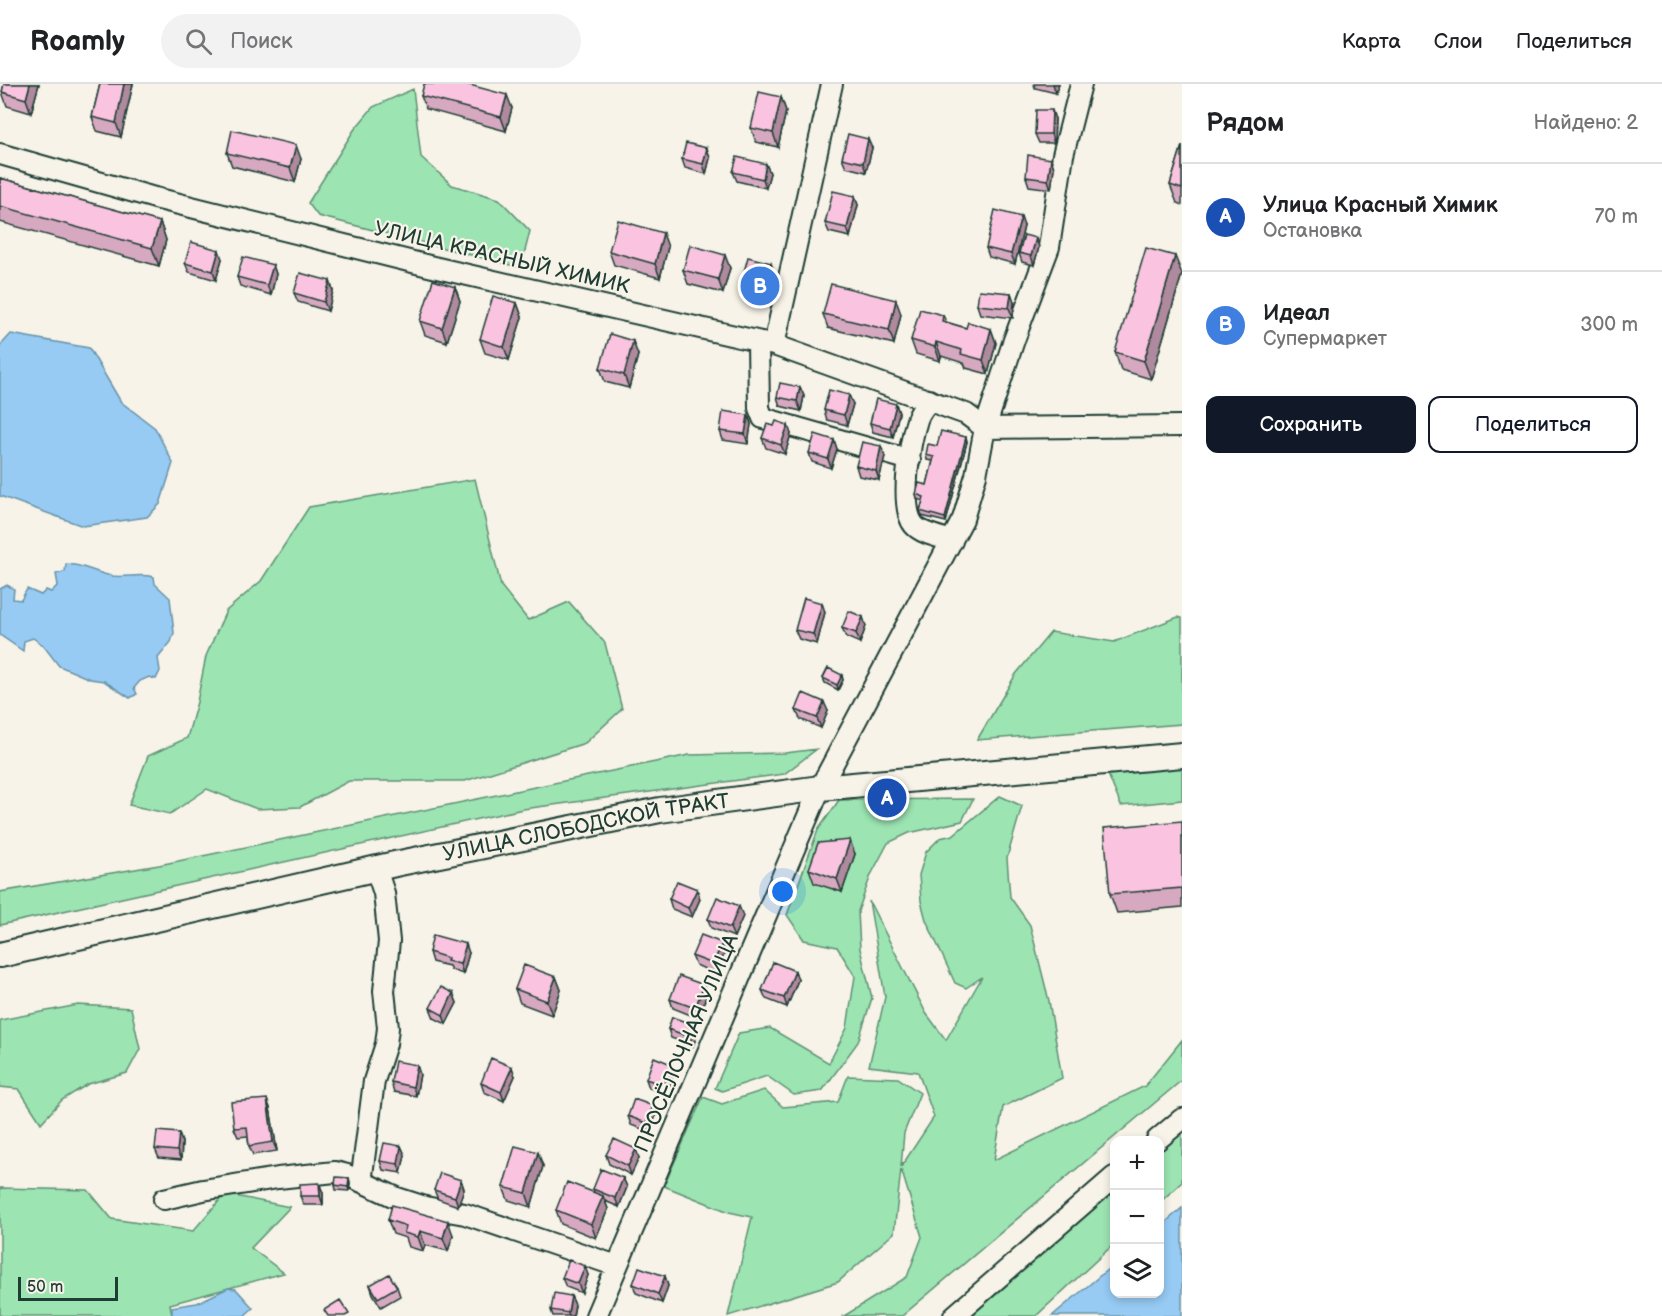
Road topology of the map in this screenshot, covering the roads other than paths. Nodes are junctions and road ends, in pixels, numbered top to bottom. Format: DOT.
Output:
graph roads {
  1 [pos="832,84"];
  2 [pos="1081,84"];
  3 [pos="0,154"];
  4 [pos="766,343"];
  5 [pos="929,400"];
  6 [pos="1182,426"];
  7 [pos="985,428"];
  8 [pos="910,459"];
  9 [pos="952,541"];
  10 [pos="1182,755"];
  11 [pos="820,788"];
  12 [pos="376,868"];
  13 [pos="0,955"];
  14 [pos="1182,1119"];
  15 [pos="1162,1136"];
  16 [pos="1110,1180"];
  17 [pos="363,1182"];
  18 [pos="164,1199"];
  19 [pos="617,1266"];
  20 [pos="596,1316"];
  21 [pos="954,1316"];
  1 -- 4 [label="street"];
  2 -- 7 [label="street, ПРОСЁЛОЧНАЯ УЛИЦА"];
  3 -- 4 [label="street, УЛИЦА КРАСНЫЙ ХИМИК"];
  4 -- 5 [label="street, УЛИЦА КРАСНЫЙ ХИМИК"];
  4 -- 8 [label="street"];
  5 -- 7 [label="street, УЛИЦА КРАСНЫЙ ХИМИК"];
  5 -- 8 [label="street"];
  6 -- 7 [label="street"];
  7 -- 9 [label="street, ПРОСЁЛОЧНАЯ УЛИЦА"];
  8 -- 9 [label="street"];
  9 -- 11 [label="street, ПРОСЁЛОЧНАЯ УЛИЦА"];
  10 -- 11 [label="main road, УЛИЦА СЛОБОДСКОЙ ТРАКТ"];
  11 -- 12 [label="main road, УЛИЦА СЛОБОДСКОЙ ТРАКТ"];
  11 -- 19 [label="street, ПРОСЁЛОЧНАЯ УЛИЦА"];
  12 -- 13 [label="main road, УЛИЦА СЛОБОДСКОЙ ТРАКТ"];
  12 -- 17 [label="street"];
  14 -- 15 [label="street"];
  16 -- 21 [label="street"];
  17 -- 18 [label="street"];
  17 -- 19 [label="street"];
  19 -- 20 [label="street, ПРОСЁЛОЧНАЯ УЛИЦА"];
}
